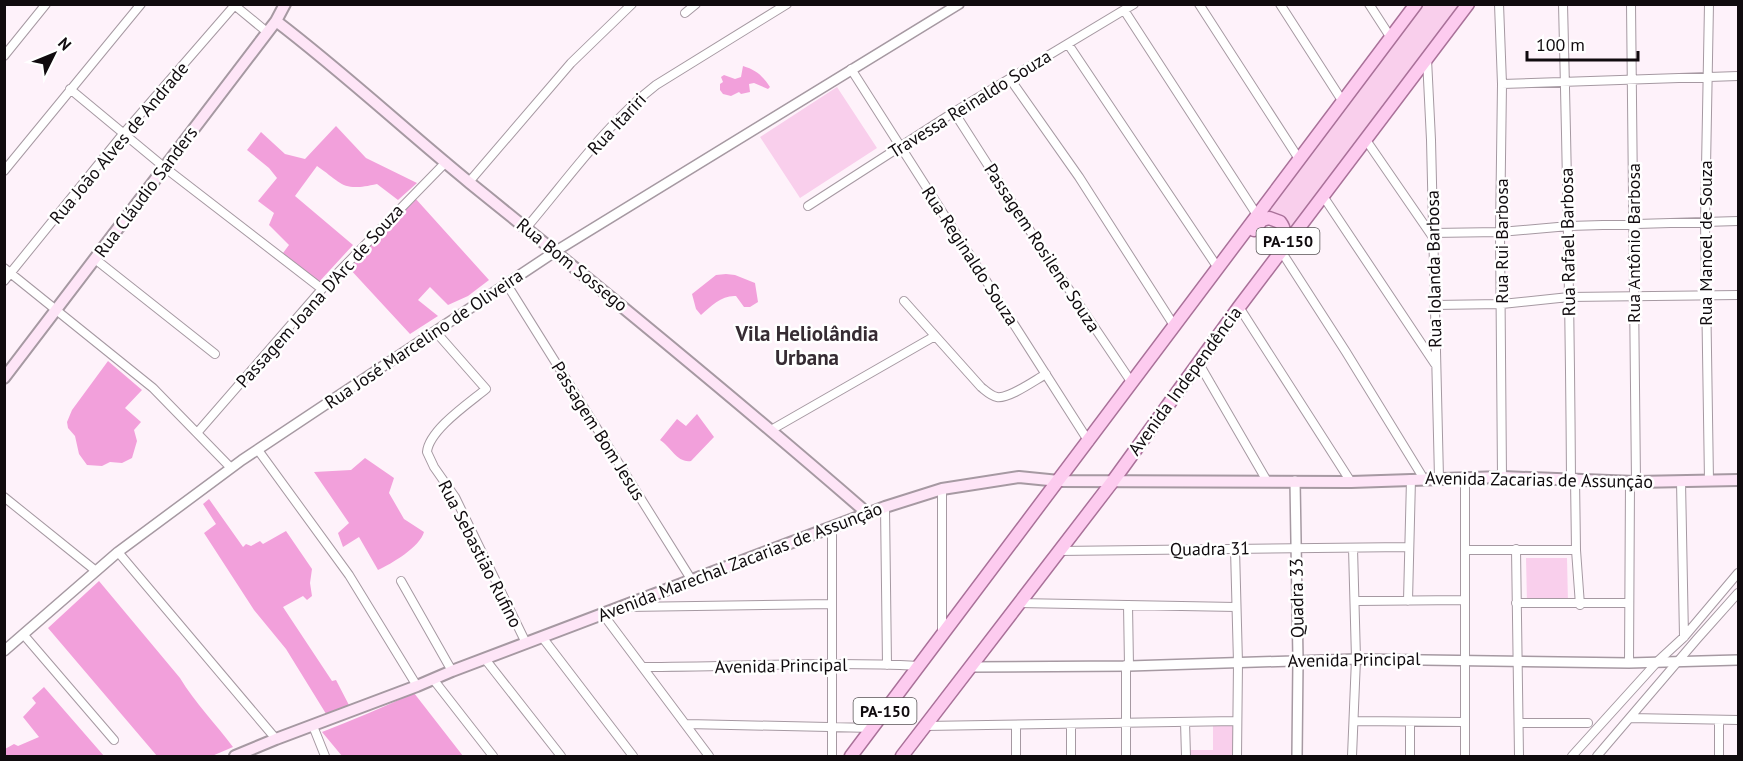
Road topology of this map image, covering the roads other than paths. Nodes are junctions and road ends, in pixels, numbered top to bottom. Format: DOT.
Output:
graph roads {
  1 [pos="46,4"];
  2 [pos="141,4"];
  3 [pos="285,4"];
  4 [pos="632,4"];
  5 [pos="696,4"];
  6 [pos="787,4"];
  7 [pos="959,4"];
  8 [pos="1134,4"];
  9 [pos="1199,4"];
  10 [pos="1280,4"];
  11 [pos="1369,4"];
  12 [pos="1416,4"];
  13 [pos="1468,4"];
  14 [pos="1499,4"];
  15 [pos="1563,4"];
  16 [pos="1631,4"];
  17 [pos="1709,4"];
  18 [pos="234,5"];
  19 [pos="776,7"];
  20 [pos="943,9"];
  21 [pos="1124,10"];
  22 [pos="685,13"];
  23 [pos="276,21"];
  24 [pos="267,32"];
  25 [pos="1391,38"];
  26 [pos="1068,44"];
  27 [pos="4,56"];
  28 [pos="1427,59"];
  29 [pos="851,69"];
  30 [pos="1708,76"];
  31 [pos="1738,76"];
  32 [pos="1010,79"];
  33 [pos="1633,81"];
  34 [pos="1564,83"];
  35 [pos="1502,84"];
  36 [pos="70,89"];
  37 [pos="1343,102"];
  38 [pos="954,112"];
  39 [pos="123,134"];
  40 [pos="1366,140"];
  41 [pos="900,146"];
  42 [pos="1299,159"];
  43 [pos="446,162"];
  44 [pos="164,167"];
  45 [pos="4,171"];
  46 [pos="469,182"];
  47 [pos="1323,196"];
  48 [pos="808,206"];
  49 [pos="1257,215"];
  50 [pos="1738,221"];
  51 [pos="1705,222"];
  52 [pos="1634,224"];
  53 [pos="1569,226"];
  54 [pos="527,227"];
  55 [pos="1500,232"];
  56 [pos="1432,236"];
  57 [pos="556,251"];
  58 [pos="1281,251"];
  59 [pos="95,259"];
  60 [pos="1218,268"];
  61 [pos="8,271"];
  62 [pos="4,281"];
  63 [pos="506,283"];
  64 [pos="322,289"];
  65 [pos="1738,295"];
  66 [pos="1634,296"];
  67 [pos="1705,296"];
  68 [pos="1569,297"];
  69 [pos="904,301"];
  70 [pos="1502,304"];
  71 [pos="1434,305"];
  72 [pos="1239,307"];
  73 [pos="1188,308"];
  74 [pos="56,310"];
  75 [pos="1225,326"];
  76 [pos="1175,327"];
  77 [pos="435,331"];
  78 [pos="935,336"];
  79 [pos="215,354"];
  80 [pos="1198,362"];
  81 [pos="1436,366"];
  82 [pos="1046,374"];
  83 [pos="4,378"];
  84 [pos="1132,383"];
  85 [pos="771,430"];
  86 [pos="197,433"];
  87 [pos="1089,442"];
  88 [pos="258,450"];
  89 [pos="231,468"];
  90 [pos="1502,477"];
  91 [pos="1439,478"];
  92 [pos="1465,478"];
  93 [pos="1411,479"];
  94 [pos="1424,479"];
  95 [pos="1573,479"];
  96 [pos="1738,480"];
  97 [pos="1059,481"];
  98 [pos="1113,481"];
  99 [pos="1267,481"];
  100 [pos="1295,481"];
  101 [pos="1681,481"];
  102 [pos="1709,481"];
  103 [pos="1351,482"];
  104 [pos="1633,482"];
  105 [pos="942,489"];
  106 [pos="4,496"];
  107 [pos="885,507"];
  108 [pos="867,513"];
  109 [pos="832,526"];
  110 [pos="1295,547"];
  111 [pos="1408,547"];
  112 [pos="1353,548"];
  113 [pos="1235,549"];
  114 [pos="1466,549"];
  115 [pos="1516,549"];
  116 [pos="1576,550"];
  117 [pos="1058,551"];
  118 [pos="118,552"];
  119 [pos="96,571"];
  120 [pos="1738,573"];
  121 [pos="691,579"];
  122 [pos="401,581"];
  123 [pos="1738,593"];
  124 [pos="1464,600"];
  125 [pos="1356,601"];
  126 [pos="1408,601"];
  127 [pos="1735,601"];
  128 [pos="1018,603"];
  129 [pos="1516,603"];
  130 [pos="1628,603"];
  131 [pos="832,604"];
  132 [pos="1580,604"];
  133 [pos="1128,605"];
  134 [pos="618,607"];
  135 [pos="1236,607"];
  136 [pos="602,613"];
  137 [pos="23,634"];
  138 [pos="942,637"];
  139 [pos="1684,637"];
  140 [pos="542,638"];
  141 [pos="526,643"];
  142 [pos="4,651"];
  143 [pos="485,659"];
  144 [pos="1356,659"];
  145 [pos="1466,659"];
  146 [pos="1298,660"];
  147 [pos="1738,660"];
  148 [pos="1658,661"];
  149 [pos="1680,661"];
  150 [pos="1519,662"];
  151 [pos="1238,663"];
  152 [pos="1629,663"];
  153 [pos="832,664"];
  154 [pos="887,665"];
  155 [pos="1127,665"];
  156 [pos="919,666"];
  157 [pos="643,667"];
  158 [pos="970,667"];
  159 [pos="452,671"];
  160 [pos="433,680"];
  161 [pos="417,686"];
  162 [pos="1630,718"];
  163 [pos="1719,720"];
  164 [pos="1738,720"];
  165 [pos="1238,721"];
  166 [pos="1355,721"];
  167 [pos="1185,722"];
  168 [pos="1464,722"];
  169 [pos="1410,723"];
  170 [pos="1519,723"];
  171 [pos="1588,723"];
  172 [pos="687,724"];
  173 [pos="1071,724"];
  174 [pos="1125,724"];
  175 [pos="1016,725"];
  176 [pos="313,726"];
  177 [pos="925,726"];
  178 [pos="833,727"];
  179 [pos="873,728"];
  180 [pos="276,739"];
  181 [pos="114,740"];
  182 [pos="235,756"];
  183 [pos="325,756"];
  184 [pos="493,756"];
  185 [pos="561,756"];
  186 [pos="633,756"];
  187 [pos="710,756"];
  188 [pos="832,756"];
  189 [pos="851,756"];
  190 [pos="902,756"];
  191 [pos="1016,756"];
  192 [pos="1071,756"];
  193 [pos="1126,756"];
  194 [pos="1186,756"];
  195 [pos="1237,756"];
  196 [pos="1297,756"];
  197 [pos="1352,756"];
  198 [pos="1410,756"];
  199 [pos="1465,756"];
  200 [pos="1519,756"];
  201 [pos="1572,756"];
  202 [pos="1597,756"];
  203 [pos="1719,756"];
  1 -- 27 [label="street"];
  2 -- 36 [label="street"];
  3 -- 23 [label="main road, Rua Cláudio Sanders"];
  4 -- 46 [label="street"];
  5 -- 22 [label="street"];
  6 -- 19 [label="street, Rua Itariri"];
  7 -- 20 [label="street, Rua José Marcelino de Oliveira"];
  8 -- 21 [label="street, Travessa Reinaldo Souza"];
  9 -- 42 [label="street"];
  10 -- 37 [label="street"];
  11 -- 25 [label="street"];
  12 -- 25 [label="main road, PA-150"];
  13 -- 28 [label="main road, Avenida Independência / PA-150"];
  14 -- 35 [label="street, Rua Rui Barbosa"];
  15 -- 34 [label="street, Rua Rafael Barbosa"];
  16 -- 33 [label="street, Rua Antônio Barbosa"];
  17 -- 30 [label="street, Rua Manoel de Souza"];
  18 -- 24 [label="street"];
  18 -- 39 [label="street, Rua João Alves de Andrade"];
  19 -- 54 [label="street, Rua Itariri"];
  20 -- 29 [label="street, Rua José Marcelino de Oliveira"];
  21 -- 26 [label="street, Travessa Reinaldo Souza"];
  21 -- 49 [label="street"];
  23 -- 24 [label="main road, Rua Cláudio Sanders"];
  23 -- 43 [label="main road, Rua Bom Sossego"];
  24 -- 44 [label="main road, Rua Cláudio Sanders"];
  25 -- 37 [label="main road, PA-150"];
  26 -- 32 [label="street, Travessa Reinaldo Souza"];
  26 -- 60 [label="street"];
  28 -- 40 [label="main road, Avenida Independência / PA-150"];
  28 -- 56 [label="street, Rua Iolanda Barbosa"];
  29 -- 41 [label="street, Rua Reginaldo Souza"];
  29 -- 57 [label="street, Rua José Marcelino de Oliveira"];
  30 -- 31 [label="street"];
  30 -- 33 [label="street"];
  30 -- 51 [label="street, Rua Manoel de Souza"];
  32 -- 38 [label="street, Travessa Reinaldo Souza"];
  32 -- 76 [label="street"];
  33 -- 34 [label="street"];
  33 -- 52 [label="street, Rua Antônio Barbosa"];
  34 -- 35 [label="street"];
  34 -- 53 [label="street, Rua Rafael Barbosa"];
  35 -- 55 [label="street, Rua Rui Barbosa"];
  36 -- 39 [label="street"];
  36 -- 45 [label="street"];
  37 -- 42 [label="main road, PA-150"];
  38 -- 41 [label="street, Travessa Reinaldo Souza"];
  38 -- 84 [label="street, Passagem Rosilene Souza"];
  39 -- 44 [label="street"];
  39 -- 61 [label="street, Rua João Alves de Andrade"];
  40 -- 47 [label="main road, Avenida Independência / PA-150"];
  40 -- 56 [label="street"];
  41 -- 48 [label="street, Travessa Reinaldo Souza"];
  41 -- 82 [label="street, Rua Reginaldo Souza"];
  42 -- 49 [label="main road, PA-150"];
  43 -- 46 [label="main road, Rua Bom Sossego"];
  43 -- 64 [label="street, Passagem Joana D'Arc de Souza"];
  44 -- 59 [label="main road, Rua Cláudio Sanders"];
  44 -- 64 [label="street"];
  46 -- 54 [label="main road, Rua Bom Sossego"];
  47 -- 58 [label="main road, Avenida Independência / PA-150"];
  47 -- 81 [label="street"];
  49 -- 60 [label="main road, PA-150"];
  50 -- 51 [label="street"];
  51 -- 52 [label="street"];
  51 -- 67 [label="street, Rua Manoel de Souza"];
  52 -- 53 [label="street"];
  52 -- 66 [label="street, Rua Antônio Barbosa"];
  53 -- 55 [label="street"];
  53 -- 68 [label="street, Rua Rafael Barbosa"];
  54 -- 57 [label="main road, Rua Bom Sossego"];
  55 -- 56 [label="street"];
  55 -- 70 [label="street, Rua Rui Barbosa"];
  56 -- 71 [label="street, Rua Iolanda Barbosa"];
  57 -- 63 [label="street, Rua José Marcelino de Oliveira"];
  57 -- 85 [label="main road, Rua Bom Sossego"];
  58 -- 72 [label="main road, Avenida Independência / PA-150"];
  58 -- 94 [label="street"];
  59 -- 74 [label="main road, Rua Cláudio Sanders"];
  59 -- 79 [label="street"];
  60 -- 73 [label="main road, PA-150"];
  61 -- 62 [label="street, Rua João Alves de Andrade"];
  61 -- 74 [label="street"];
  63 -- 77 [label="street, Rua José Marcelino de Oliveira"];
  63 -- 121 [label="street, Passagem Bom Jesus"];
  64 -- 86 [label="street, Passagem Joana D'Arc de Souza"];
  65 -- 67 [label="street"];
  66 -- 67 [label="street"];
  66 -- 68 [label="street"];
  66 -- 104 [label="street, Rua Antônio Barbosa"];
  67 -- 102 [label="street, Rua Manoel de Souza"];
  68 -- 70 [label="street"];
  68 -- 95 [label="street, Rua Rafael Barbosa"];
  69 -- 78 [label="street"];
  70 -- 71 [label="street"];
  70 -- 90 [label="street, Rua Rui Barbosa"];
  71 -- 81 [label="street, Rua Iolanda Barbosa"];
  72 -- 75 [label="main road, Avenida Independência / PA-150"];
  72 -- 103 [label="street"];
  73 -- 75 [label="main road"];
  73 -- 76 [label="main road, PA-150"];
  74 -- 83 [label="main road, Rua Cláudio Sanders"];
  74 -- 86 [label="street"];
  75 -- 80 [label="main road, Avenida Independência / PA-150"];
  76 -- 84 [label="main road, PA-150"];
  77 -- 88 [label="street, Rua José Marcelino de Oliveira"];
  77 -- 141 [label="street, Rua Sebastião Rufino"];
  78 -- 82 [label="street"];
  78 -- 85 [label="street"];
  80 -- 98 [label="main road, Avenida Independência / PA-150"];
  80 -- 99 [label="street"];
  81 -- 91 [label="street, Rua Iolanda Barbosa"];
  82 -- 87 [label="street, Rua Reginaldo Souza"];
  84 -- 87 [label="main road, PA-150"];
  85 -- 108 [label="main road, Rua Bom Sossego"];
  86 -- 89 [label="street"];
  87 -- 97 [label="main road, PA-150"];
  88 -- 89 [label="street, Rua José Marcelino de Oliveira"];
  88 -- 161 [label="street"];
  89 -- 118 [label="street, Rua José Marcelino de Oliveira"];
  90 -- 92 [label="main road, Avenida Zacarias de Assunção"];
  90 -- 95 [label="main road, Avenida Zacarias de Assunção"];
  91 -- 92 [label="main road, Avenida Zacarias de Assunção"];
  91 -- 94 [label="main road, Avenida Zacarias de Assunção"];
  92 -- 114 [label="street"];
  93 -- 94 [label="main road, Avenida Zacarias de Assunção"];
  93 -- 103 [label="main road, Avenida Zacarias de Assunção"];
  93 -- 111 [label="street"];
  95 -- 104 [label="main road, Avenida Zacarias de Assunção"];
  95 -- 116 [label="street, Rua Rafael Barbosa"];
  96 -- 102 [label="main road, Avenida Zacarias de Assunção"];
  97 -- 98 [label="main road, Avenida Marechal Zacarias de Assunção"];
  97 -- 105 [label="main road, Avenida Marechal Zacarias de Assunção"];
  97 -- 138 [label="main road, PA-150"];
  98 -- 99 [label="main road, Avenida Marechal Zacarias de Assunção"];
  98 -- 117 [label="main road, Avenida Independência / PA-150"];
  99 -- 100 [label="main road, Avenida Zacarias de Assunção"];
  100 -- 103 [label="main road, Avenida Zacarias de Assunção"];
  100 -- 110 [label="street"];
  101 -- 102 [label="main road, Avenida Zacarias de Assunção"];
  101 -- 104 [label="main road, Avenida Zacarias de Assunção"];
  101 -- 139 [label="street"];
  104 -- 130 [label="street, Rua Antônio Barbosa"];
  105 -- 107 [label="main road, Avenida Marechal Zacarias de Assunção"];
  105 -- 138 [label="street"];
  106 -- 119 [label="street"];
  107 -- 108 [label="main road, Avenida Marechal Zacarias de Assunção"];
  107 -- 154 [label="street"];
  108 -- 109 [label="main road, Avenida Marechal Zacarias de Assunção"];
  109 -- 121 [label="main road, Avenida Marechal Zacarias de Assunção"];
  109 -- 131 [label="street"];
  110 -- 112 [label="street, Quadra 31"];
  110 -- 113 [label="street, Quadra 31"];
  110 -- 146 [label="street, Quadra 33"];
  111 -- 112 [label="street, Quadra 31"];
  111 -- 126 [label="street"];
  112 -- 125 [label="street"];
  113 -- 117 [label="street, Quadra 31"];
  113 -- 135 [label="street"];
  114 -- 115 [label="street"];
  114 -- 124 [label="street"];
  115 -- 116 [label="street"];
  115 -- 129 [label="street"];
  116 -- 132 [label="street, Rua Rafael Barbosa"];
  117 -- 128 [label="main road, Avenida Independência / PA-150"];
  118 -- 119 [label="street, Rua José Marcelino de Oliveira"];
  118 -- 180 [label="street"];
  119 -- 137 [label="street, Rua José Marcelino de Oliveira"];
  120 -- 139 [label="street"];
  121 -- 134 [label="main road, Avenida Marechal Zacarias de Assunção"];
  122 -- 159 [label="street"];
  123 -- 127 [label="street"];
  124 -- 126 [label="street"];
  124 -- 145 [label="street"];
  125 -- 126 [label="street"];
  125 -- 144 [label="street"];
  127 -- 149 [label="street"];
  128 -- 133 [label="street"];
  128 -- 158 [label="main road, Avenida Independência / PA-150"];
  129 -- 132 [label="street"];
  129 -- 150 [label="street"];
  130 -- 132 [label="street"];
  130 -- 152 [label="street, Rua Antônio Barbosa"];
  131 -- 134 [label="street"];
  131 -- 153 [label="street"];
  133 -- 135 [label="street"];
  133 -- 155 [label="street"];
  134 -- 136 [label="main road, Avenida Marechal Zacarias de Assunção"];
  135 -- 151 [label="street"];
  136 -- 140 [label="main road, Avenida Marechal Zacarias de Assunção"];
  136 -- 157 [label="street"];
  137 -- 142 [label="street, Rua José Marcelino de Oliveira"];
  137 -- 181 [label="street"];
  138 -- 156 [label="main road, PA-150"];
  139 -- 148 [label="street"];
  140 -- 141 [label="main road, Avenida Marechal Zacarias de Assunção"];
  140 -- 186 [label="street"];
  141 -- 143 [label="main road, Avenida Marechal Zacarias de Assunção"];
  143 -- 159 [label="main road, Avenida Marechal Zacarias de Assunção"];
  143 -- 185 [label="street"];
  144 -- 145 [label="street, Avenida Principal"];
  144 -- 146 [label="street, Avenida Principal"];
  144 -- 166 [label="street"];
  145 -- 150 [label="street, Avenida Principal"];
  145 -- 168 [label="street"];
  146 -- 151 [label="street, Avenida Principal"];
  146 -- 196 [label="street, Quadra 33"];
  147 -- 149 [label="street, Avenida Principal"];
  148 -- 149 [label="street, Avenida Principal"];
  148 -- 152 [label="street, Avenida Principal"];
  148 -- 201 [label="street"];
  149 -- 162 [label="street"];
  150 -- 152 [label="street, Avenida Principal"];
  150 -- 170 [label="street"];
  151 -- 155 [label="street, Avenida Principal"];
  151 -- 165 [label="street"];
  153 -- 154 [label="street, Avenida Principal"];
  153 -- 157 [label="street, Avenida Principal"];
  153 -- 178 [label="street"];
  154 -- 156 [label="street, Avenida Principal"];
  155 -- 158 [label="street, Avenida Principal"];
  155 -- 174 [label="street"];
  156 -- 179 [label="main road, PA-150"];
  157 -- 172 [label="street"];
  158 -- 177 [label="main road, Avenida Independência / PA-150"];
  159 -- 160 [label="main road, Avenida Marechal Zacarias de Assunção"];
  160 -- 161 [label="main road, Avenida Marechal Zacarias de Assunção"];
  160 -- 184 [label="street"];
  161 -- 176 [label="main road, Avenida Marechal Zacarias de Assunção"];
  162 -- 163 [label="street"];
  162 -- 202 [label="street"];
  163 -- 164 [label="street"];
  163 -- 203 [label="street"];
  165 -- 167 [label="street"];
  165 -- 195 [label="street"];
  166 -- 169 [label="street"];
  166 -- 197 [label="street"];
  167 -- 174 [label="street"];
  167 -- 194 [label="street"];
  168 -- 169 [label="street"];
  168 -- 199 [label="street"];
  169 -- 198 [label="street"];
  170 -- 171 [label="street"];
  170 -- 200 [label="street"];
  172 -- 178 [label="street"];
  172 -- 187 [label="street"];
  173 -- 174 [label="street"];
  173 -- 175 [label="street"];
  173 -- 192 [label="street"];
  174 -- 193 [label="street"];
  175 -- 177 [label="street"];
  175 -- 191 [label="street"];
  176 -- 180 [label="main road, Avenida Marechal Zacarias de Assunção"];
  176 -- 183 [label="street"];
  177 -- 190 [label="main road, Avenida Independência / PA-150"];
  178 -- 179 [label="street"];
  178 -- 188 [label="street"];
  179 -- 189 [label="main road, PA-150"];
  180 -- 182 [label="main road, Avenida Marechal Zacarias de Assunção"];
}
